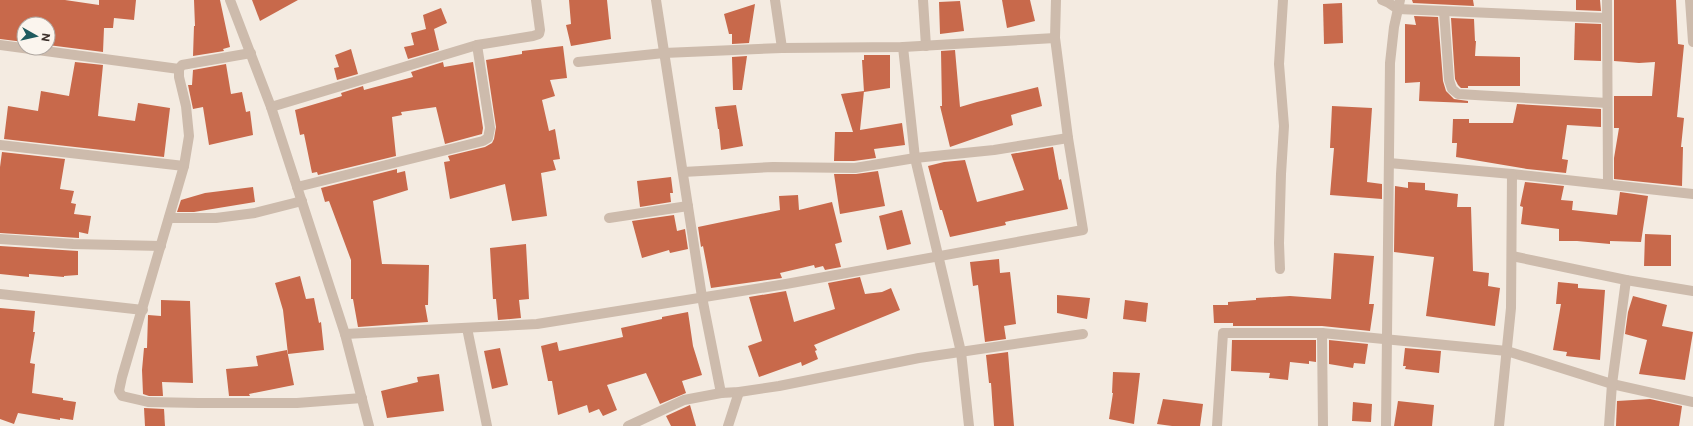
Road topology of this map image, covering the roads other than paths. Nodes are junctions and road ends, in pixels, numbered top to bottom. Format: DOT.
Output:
graph roads {
  1 [pos="230,0"];
  2 [pos="536,0"];
  3 [pos="656,0"];
  4 [pos="775,0"];
  5 [pos="923,0"];
  6 [pos="1056,0"];
  7 [pos="1283,0"];
  8 [pos="1382,0"];
  9 [pos="1607,0"];
  10 [pos="1690,0"];
  11 [pos="1399,5"];
  12 [pos="1444,11"];
  13 [pos="1607,18"];
  14 [pos="1055,38"];
  15 [pos="1693,42"];
  16 [pos="0,45"];
  17 [pos="477,45"];
  18 [pos="926,46"];
  19 [pos="903,47"];
  20 [pos="782,48"];
  21 [pos="251,53"];
  22 [pos="664,53"];
  23 [pos="578,62"];
  24 [pos="179,69"];
  25 [pos="1607,103"];
  26 [pos="271,106"];
  27 [pos="1068,138"];
  28 [pos="0,145"];
  29 [pos="914,158"];
  30 [pos="1389,163"];
  31 [pos="184,166"];
  32 [pos="683,172"];
  33 [pos="1512,174"];
  34 [pos="1608,184"];
  35 [pos="297,187"];
  36 [pos="1693,194"];
  37 [pos="302,201"];
  38 [pos="688,206"];
  39 [pos="169,218"];
  40 [pos="609,218"];
  41 [pos="0,239"];
  42 [pos="161,246"];
  43 [pos="938,256"];
  44 [pos="1512,256"];
  45 [pos="1280,269"];
  46 [pos="1626,280"];
  47 [pos="1693,291"];
  48 [pos="0,295"];
  49 [pos="702,297"];
  50 [pos="143,310"];
  51 [pos="467,328"];
  52 [pos="1322,333"];
  53 [pos="345,334"];
  54 [pos="1082,334"];
  55 [pos="1387,338"];
  56 [pos="1507,351"];
  57 [pos="961,352"];
  58 [pos="1612,384"];
  59 [pos="739,392"];
  60 [pos="721,393"];
  61 [pos="362,398"];
  62 [pos="1693,402"];
  63 [pos="369,426"];
  64 [pos="487,426"];
  65 [pos="628,426"];
  66 [pos="728,426"];
  67 [pos="969,426"];
  68 [pos="1217,426"];
  69 [pos="1323,426"];
  70 [pos="1386,426"];
  71 [pos="1499,426"];
  72 [pos="1609,426"];
  1 -- 21 [label="street"];
  2 -- 17 [label="street"];
  3 -- 22 [label="street"];
  4 -- 20 [label="street"];
  5 -- 18 [label="street"];
  6 -- 14 [label="street"];
  7 -- 45 [label="street"];
  8 -- 11 [label="street"];
  9 -- 13 [label="street"];
  10 -- 15 [label="street"];
  11 -- 12 [label="street"];
  11 -- 30 [label="street"];
  12 -- 13 [label="street"];
  12 -- 25 [label="street"];
  13 -- 25 [label="street"];
  14 -- 18 [label="street"];
  14 -- 27 [label="street"];
  16 -- 24 [label="street"];
  17 -- 26 [label="street"];
  17 -- 35 [label="street"];
  18 -- 19 [label="street"];
  19 -- 20 [label="street"];
  19 -- 29 [label="street"];
  20 -- 22 [label="street"];
  21 -- 24 [label="street"];
  21 -- 26 [label="street"];
  22 -- 23 [label="street"];
  22 -- 32 [label="street"];
  24 -- 31 [label="street"];
  25 -- 34 [label="street"];
  26 -- 35 [label="street"];
  27 -- 29 [label="street"];
  27 -- 43 [label="street"];
  28 -- 31 [label="street"];
  29 -- 32 [label="street"];
  29 -- 43 [label="street"];
  30 -- 33 [label="street"];
  30 -- 55 [label="street"];
  31 -- 39 [label="street"];
  32 -- 38 [label="street"];
  33 -- 34 [label="street"];
  33 -- 44 [label="street"];
  34 -- 36 [label="street"];
  35 -- 37 [label="street"];
  37 -- 39 [label="street"];
  37 -- 53 [label="street"];
  38 -- 40 [label="street"];
  38 -- 49 [label="street"];
  39 -- 42 [label="street"];
  41 -- 42 [label="street"];
  42 -- 50 [label="street"];
  43 -- 49 [label="street"];
  43 -- 57 [label="street"];
  44 -- 46 [label="street"];
  44 -- 56 [label="street"];
  46 -- 47 [label="street"];
  46 -- 58 [label="street"];
  48 -- 50 [label="street"];
  49 -- 51 [label="street"];
  49 -- 60 [label="street"];
  50 -- 61 [label="street"];
  51 -- 53 [label="street"];
  51 -- 64 [label="street"];
  52 -- 55 [label="street"];
  52 -- 68 [label="street"];
  52 -- 69 [label="street"];
  53 -- 61 [label="street"];
  54 -- 57 [label="street"];
  55 -- 56 [label="street"];
  55 -- 70 [label="street"];
  56 -- 58 [label="street"];
  56 -- 71 [label="street"];
  57 -- 59 [label="street"];
  57 -- 67 [label="street"];
  58 -- 62 [label="street"];
  58 -- 72 [label="street"];
  59 -- 60 [label="street"];
  59 -- 66 [label="street"];
  60 -- 65 [label="street"];
  61 -- 63 [label="street"];
}
